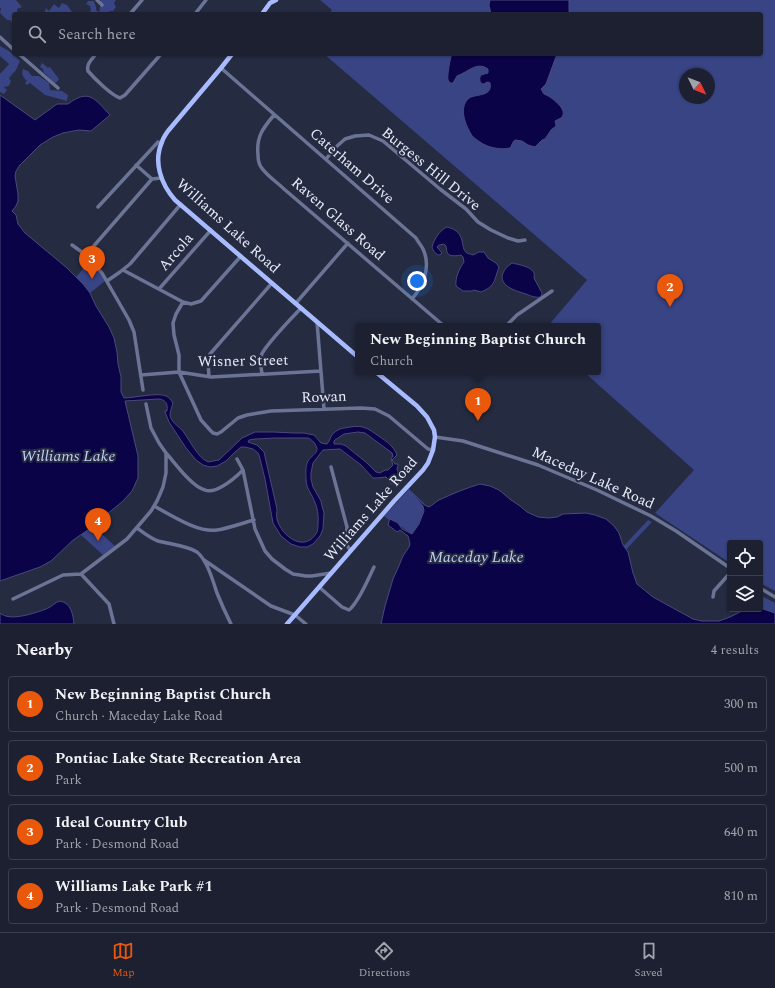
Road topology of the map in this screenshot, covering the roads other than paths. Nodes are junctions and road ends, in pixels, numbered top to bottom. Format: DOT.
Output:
graph roads {
  1 [pos="97,0"];
  2 [pos="142,0"];
  3 [pos="206,0"];
  4 [pos="276,0"];
  5 [pos="270,2"];
  6 [pos="102,5"];
  7 [pos="132,12"];
  8 [pos="197,12"];
  9 [pos="263,12"];
  10 [pos="0,37"];
  11 [pos="12,48"];
  12 [pos="21,56"];
  13 [pos="94,56"];
  14 [pos="159,56"];
  15 [pos="230,56"];
  16 [pos="221,68"];
  17 [pos="58,88"];
  18 [pos="274,115"];
  19 [pos="161,142"];
  20 [pos="326,159"];
  21 [pos="136,165"];
  22 [pos="161,178"];
  23 [pos="152,179"];
  24 [pos="180,204"];
  25 [pos="98,207"];
  26 [pos="211,230"];
  27 [pos="525,240"];
  28 [pos="348,243"];
  29 [pos="72,245"];
  30 [pos="86,255"];
  31 [pos="241,256"];
  32 [pos="123,270"];
  33 [pos="107,281"];
  34 [pos="272,283"];
  35 [pos="159,289"];
  36 [pos="552,291"];
  37 [pos="412,299"];
  38 [pos="183,302"];
  39 [pos="296,303"];
  40 [pos="301,308"];
  41 [pos="317,322"];
  42 [pos="440,323"];
  43 [pos="509,323"];
  44 [pos="355,354"];
  45 [pos="321,371"];
  46 [pos="179,372"];
  47 [pos="141,374"];
  48 [pos="262,374"];
  49 [pos="379,375"];
  50 [pos="209,377"];
  51 [pos="144,390"];
  52 [pos="146,404"];
  53 [pos="324,409"];
  54 [pos="435,437"];
  55 [pos="433,450"];
  56 [pos="166,453"];
  57 [pos="237,459"];
  58 [pos="331,467"];
  59 [pos="243,470"];
  60 [pos="154,506"];
  61 [pos="254,520"];
  62 [pos="137,528"];
  63 [pos="351,551"];
  64 [pos="204,560"];
  65 [pos="727,566"];
  66 [pos="374,567"];
  67 [pos="331,572"];
  68 [pos="82,574"];
  69 [pos="727,576"];
  70 [pos="319,587"];
  71 [pos="763,590"];
  72 [pos="713,597"];
  73 [pos="775,597"];
  74 [pos="13,599"];
  75 [pos="295,615"];
  76 [pos="114,624"];
  77 [pos="231,624"];
  78 [pos="288,624"];
  79 [pos="306,624"];
  1 -- 6 [label="street"];
  2 -- 7 [label="street"];
  3 -- 8 [label="street"];
  4 -- 5 [label="main road"];
  5 -- 9 [label="main road"];
  10 -- 11 [label="street"];
  12 -- 17 [label="street"];
  13 -- 14 [label="street"];
  15 -- 16 [label="main road, Williams Lake Road"];
  16 -- 18 [label="street, Caterham Drive"];
  16 -- 19 [label="main road, Williams Lake Road"];
  18 -- 20 [label="street, Caterham Drive"];
  18 -- 28 [label="street, Raven Glass Road"];
  19 -- 21 [label="street"];
  19 -- 22 [label="main road, Williams Lake Road"];
  20 -- 27 [label="street, Burgess Hill Drive"];
  20 -- 37 [label="street, Caterham Drive"];
  21 -- 23 [label="street"];
  21 -- 25 [label="street"];
  22 -- 23 [label="street"];
  22 -- 24 [label="main road, Williams Lake Road"];
  23 -- 30 [label="street"];
  24 -- 26 [label="main road, Williams Lake Road"];
  24 -- 32 [label="street"];
  26 -- 31 [label="main road, Williams Lake Road"];
  26 -- 35 [label="street, Arcola"];
  28 -- 37 [label="street, Raven Glass Road"];
  28 -- 39 [label="street"];
  29 -- 30 [label="street"];
  30 -- 33 [label="street"];
  31 -- 34 [label="main road, Williams Lake Road"];
  31 -- 38 [label="street"];
  32 -- 33 [label="street"];
  32 -- 35 [label="street"];
  33 -- 47 [label="street"];
  34 -- 39 [label="main road, Williams Lake Road"];
  34 -- 50 [label="street"];
  35 -- 38 [label="street"];
  36 -- 43 [label="street"];
  37 -- 42 [label="street, Raven Glass Road"];
  38 -- 46 [label="street"];
  39 -- 40 [label="main road, Williams Lake Road"];
  40 -- 41 [label="main road, Williams Lake Road"];
  40 -- 48 [label="street"];
  41 -- 44 [label="main road, Williams Lake Road"];
  41 -- 45 [label="street"];
  45 -- 48 [label="street, Wisner Street"];
  45 -- 53 [label="street"];
  46 -- 47 [label="street, Wisner Street"];
  46 -- 50 [label="street, Wisner Street"];
  46 -- 53 [label="street, Rowan"];
  47 -- 51 [label="street"];
  48 -- 50 [label="street, Wisner Street"];
  49 -- 54 [label="main road"];
  52 -- 56 [label="street"];
  53 -- 55 [label="street, Rowan"];
  54 -- 55 [label="main road, Williams Lake Road"];
  54 -- 65 [label="street, Maceday Lake Road"];
  55 -- 63 [label="main road, Williams Lake Road"];
  56 -- 59 [label="street"];
  56 -- 60 [label="street"];
  57 -- 59 [label="street"];
  58 -- 63 [label="street"];
  59 -- 61 [label="street"];
  60 -- 61 [label="street"];
  60 -- 62 [label="street"];
  61 -- 67 [label="street"];
  62 -- 64 [label="street"];
  62 -- 68 [label="street"];
  63 -- 67 [label="main road, Williams Lake Road"];
  64 -- 75 [label="street"];
  64 -- 77 [label="street"];
  66 -- 70 [label="street"];
  67 -- 70 [label="main road, Williams Lake Road"];
  68 -- 74 [label="street"];
  68 -- 76 [label="street"];
  69 -- 72 [label="street"];
  70 -- 75 [label="main road, Williams Lake Road"];
  71 -- 73 [label="street"];
  75 -- 78 [label="main road, Williams Lake Road"];
  75 -- 79 [label="street"];
}
